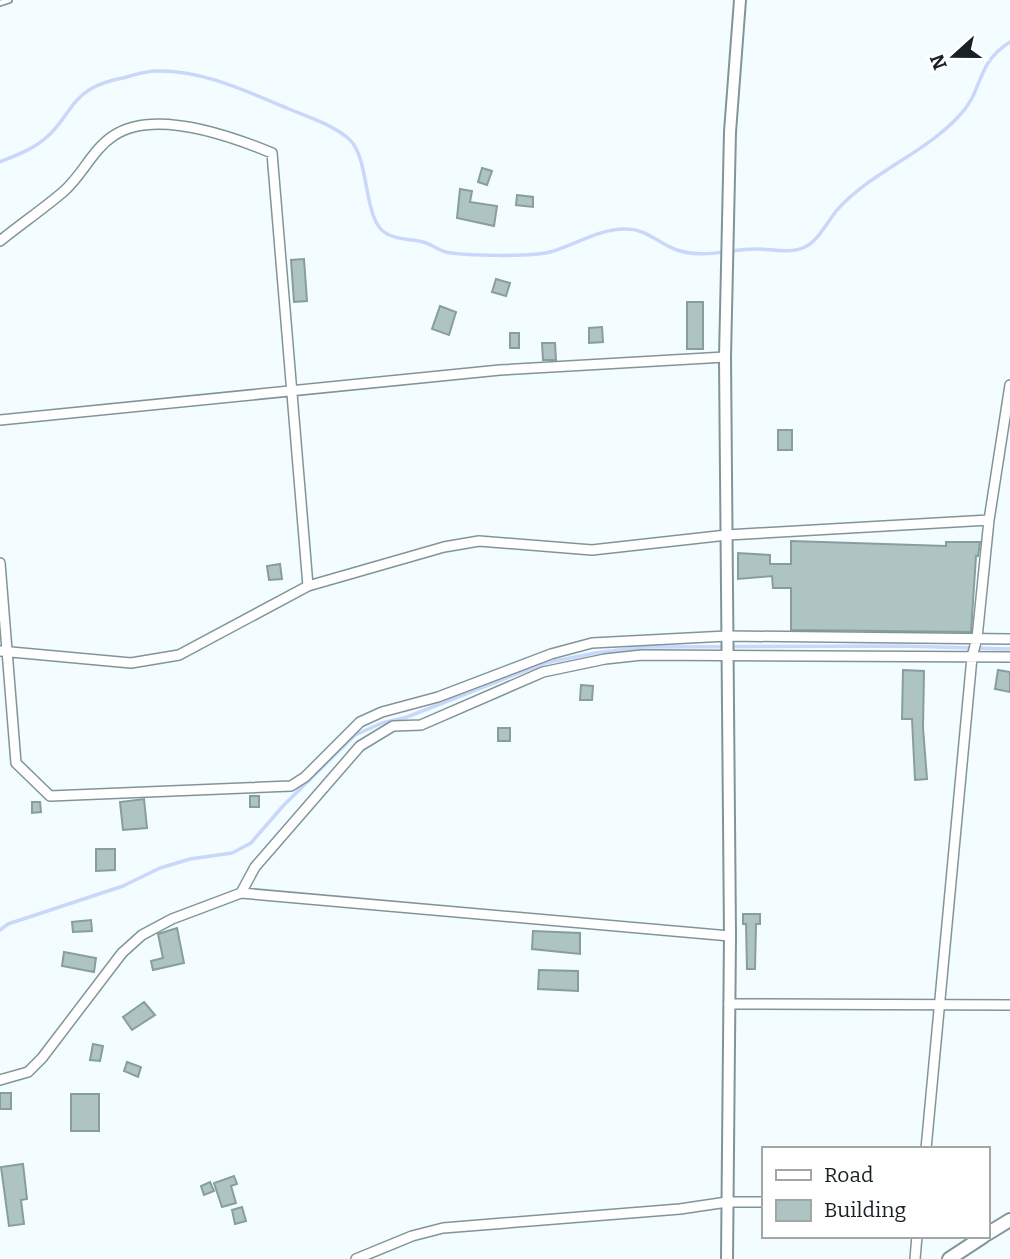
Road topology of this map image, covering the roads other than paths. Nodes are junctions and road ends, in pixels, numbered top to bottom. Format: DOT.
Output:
graph roads {
  1 [pos="9,0"];
  2 [pos="740,0"];
  3 [pos="0,3"];
  4 [pos="0,241"];
  5 [pos="725,357"];
  6 [pos="1010,385"];
  7 [pos="290,392"];
  8 [pos="1008,404"];
  9 [pos="0,420"];
  10 [pos="989,520"];
  11 [pos="727,535"];
  12 [pos="0,563"];
  13 [pos="308,586"];
  14 [pos="727,636"];
  15 [pos="977,638"];
  16 [pos="1010,639"];
  17 [pos="4,652"];
  18 [pos="726,654"];
  19 [pos="972,657"];
  20 [pos="1010,657"];
  21 [pos="241,893"];
  22 [pos="730,936"];
  23 [pos="729,1004"];
  24 [pos="941,1005"];
  25 [pos="1010,1005"];
  26 [pos="0,1080"];
  27 [pos="926,1147"];
  28 [pos="727,1202"];
  29 [pos="762,1202"];
  30 [pos="1010,1220"];
  31 [pos="989,1233"];
  32 [pos="917,1238"];
  33 [pos="981,1238"];
  34 [pos="356,1259"];
  35 [pos="727,1259"];
  36 [pos="915,1259"];
  37 [pos="949,1259"];
  1 -- 3 [label="lane"];
  2 -- 5 [label="street"];
  4 -- 7 [label="street"];
  5 -- 7 [label="street"];
  5 -- 11 [label="street"];
  6 -- 8 [label="street"];
  7 -- 9 [label="street"];
  7 -- 13 [label="street"];
  8 -- 10 [label="street"];
  10 -- 11 [label="street"];
  10 -- 15 [label="street"];
  11 -- 13 [label="street"];
  11 -- 14 [label="street"];
  12 -- 17 [label="street"];
  13 -- 17 [label="street"];
  14 -- 15 [label="street"];
  14 -- 17 [label="street"];
  14 -- 18 [label="street"];
  15 -- 16 [label="street"];
  15 -- 19 [label="street"];
  18 -- 19 [label="street"];
  18 -- 21 [label="street"];
  18 -- 22 [label="street"];
  19 -- 20 [label="street"];
  19 -- 24 [label="street"];
  21 -- 22 [label="street"];
  21 -- 26 [label="street"];
  22 -- 23 [label="street"];
  23 -- 24 [label="street"];
  23 -- 28 [label="street"];
  24 -- 25 [label="street"];
  24 -- 27 [label="street"];
  28 -- 29 [label="street"];
  28 -- 34 [label="street"];
  28 -- 35 [label="street"];
  30 -- 31 [label="main road"];
  32 -- 36 [label="street"];
  33 -- 37 [label="main road"];
}
